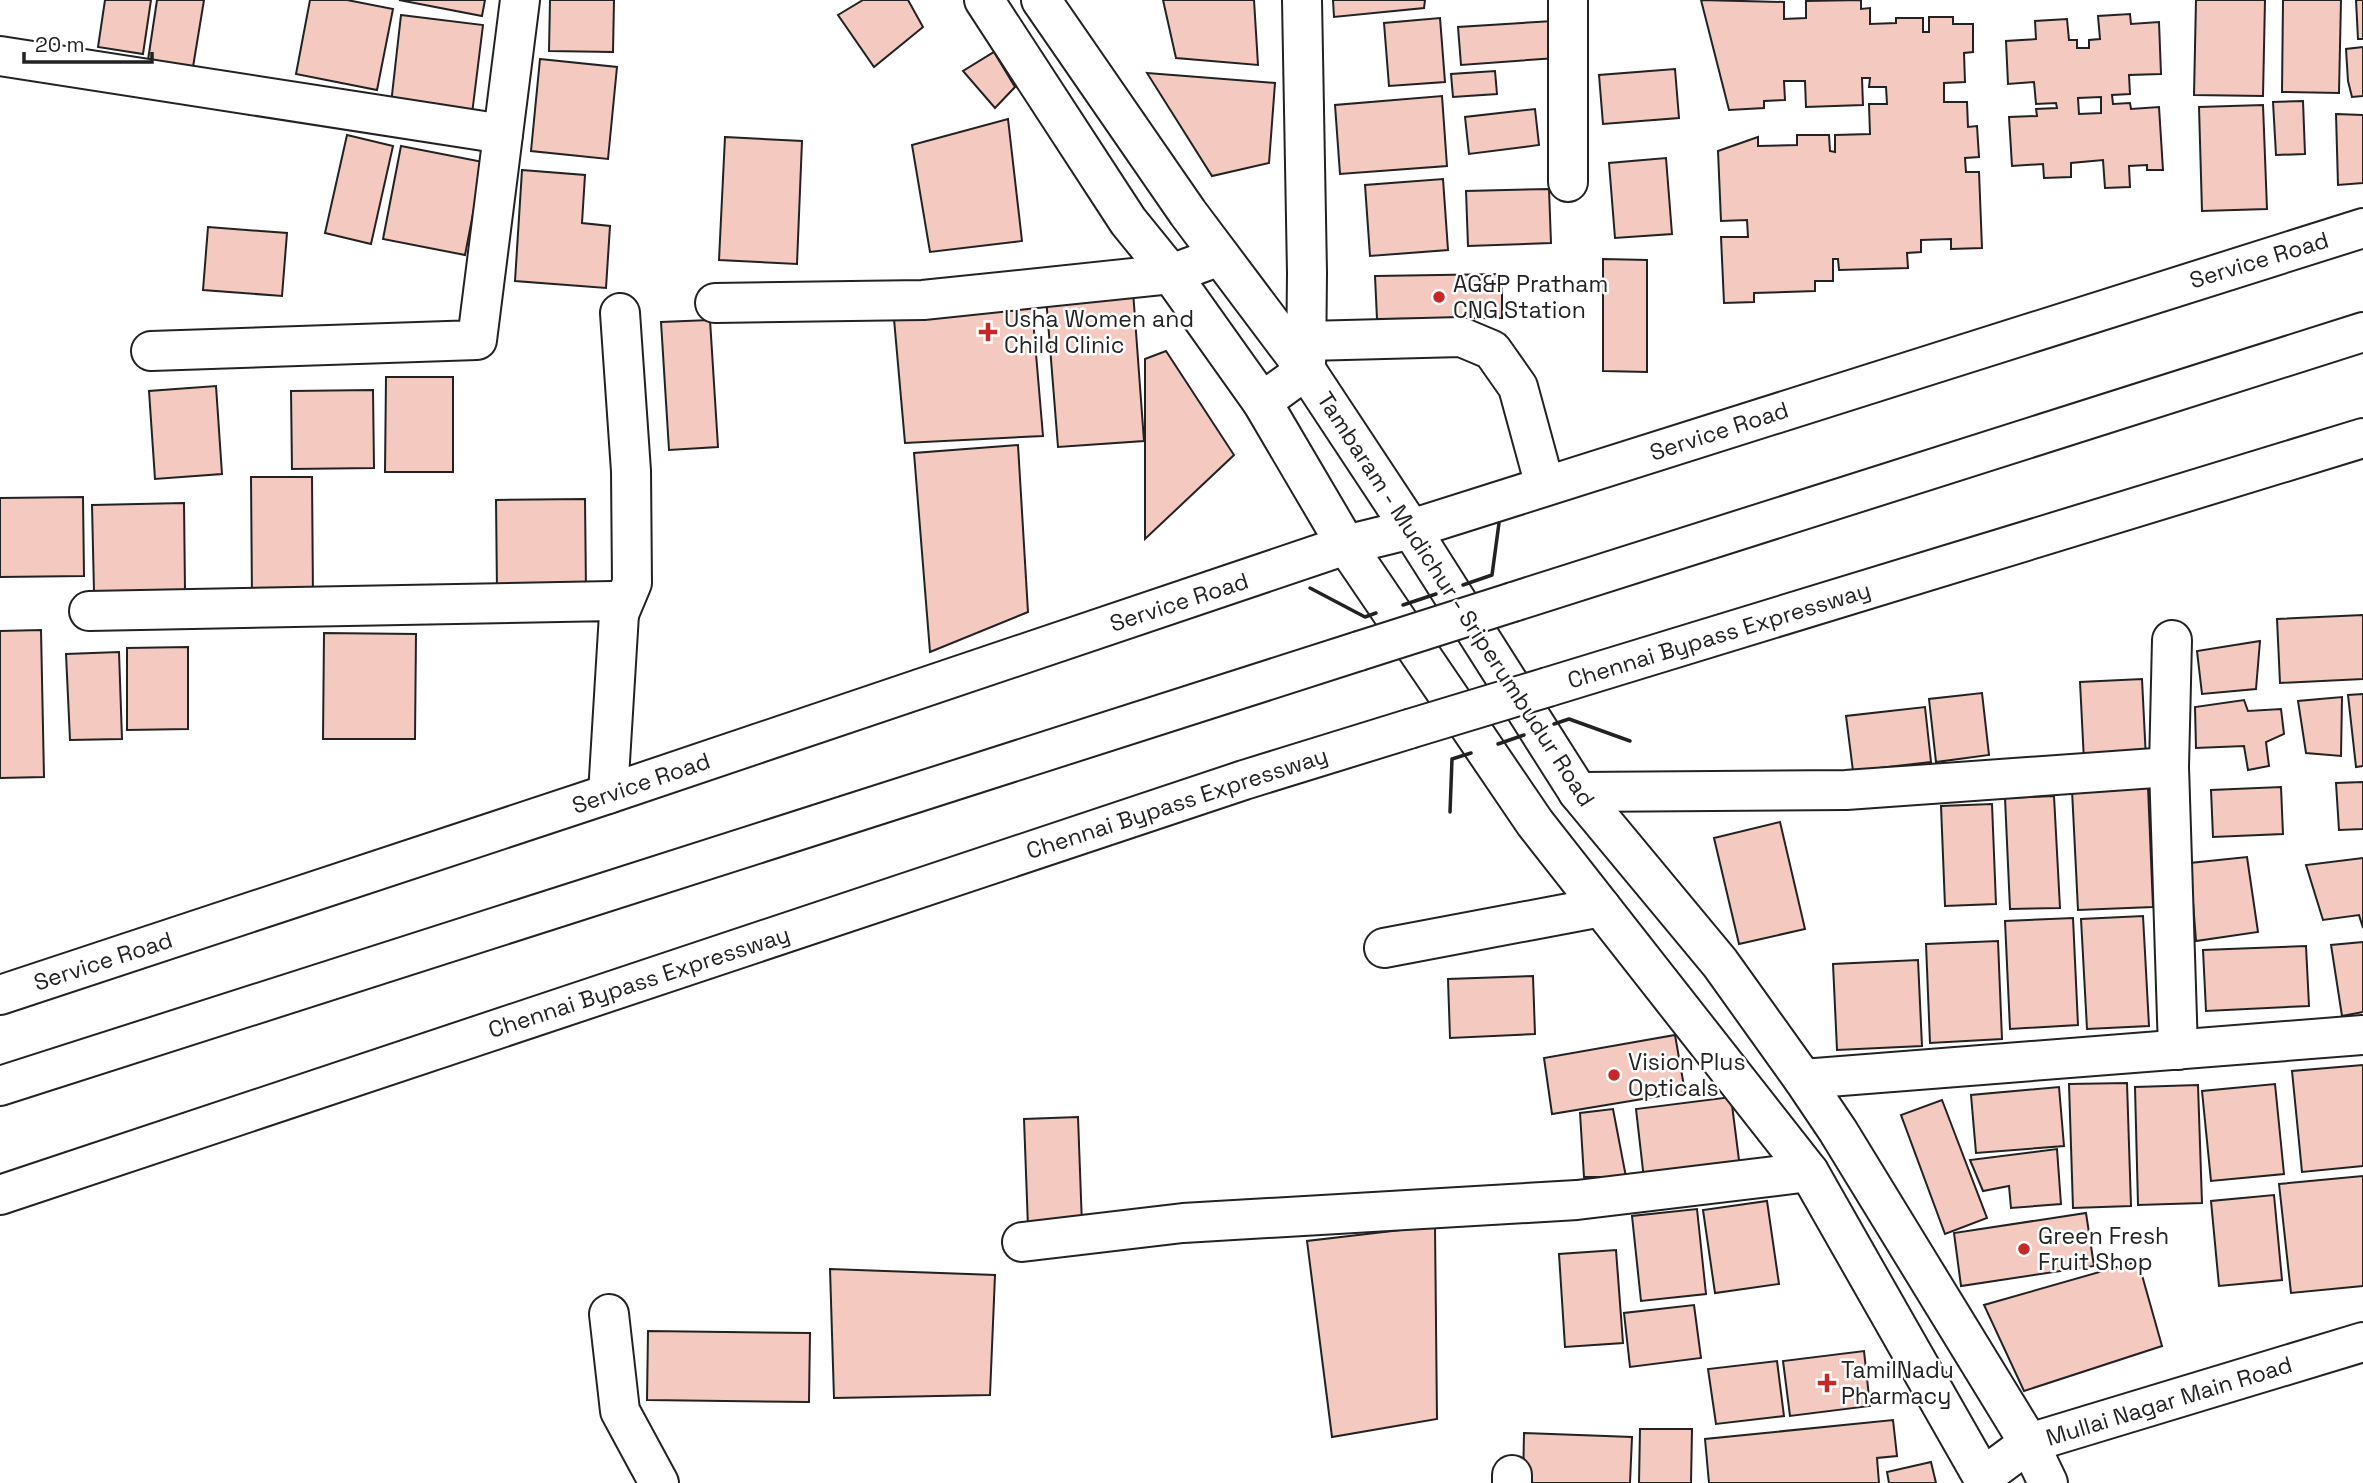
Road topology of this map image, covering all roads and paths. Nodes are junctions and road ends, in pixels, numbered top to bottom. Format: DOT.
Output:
graph roads {
  1 [pos="520,0"];
  2 [pos="984,0"];
  3 [pos="1041,0"];
  4 [pos="1302,0"];
  5 [pos="1568,0"];
  6 [pos="0,56"];
  7 [pos="503,134"];
  8 [pos="1568,182"];
  9 [pos="2363,228"];
  10 [pos="1220,256"];
  11 [pos="1171,274"];
  12 [pos="715,303"];
  13 [pos="620,313"];
  14 [pos="2363,332"];
  15 [pos="151,351"];
  16 [pos="1306,356"];
  17 [pos="1262,401"];
  18 [pos="2363,438"];
  19 [pos="1545,486"];
  20 [pos="1411,529"];
  21 [pos="1346,545"];
  22 [pos="89,611"];
  23 [pos="619,614"];
  24 [pos="2172,640"];
  25 [pos="2169,767"];
  26 [pos="1578,792"];
  27 [pos="608,794"];
  28 [pos="1601,907"];
  29 [pos="1384,948"];
  30 [pos="0,995"];
  31 [pos="2363,1035"];
  32 [pos="2178,1050"];
  33 [pos="1803,1079"];
  34 [pos="0,1086"];
  35 [pos="1809,1172"];
  36 [pos="0,1195"];
  37 [pos="1022,1242"];
  38 [pos="609,1314"];
  39 [pos="2363,1342"];
  40 [pos="2029,1443"];
  41 [pos="1984,1480"];
  42 [pos="659,1483"];
  43 [pos="2048,1483"];
  1 -- 7 [label="main road"];
  2 -- 11 [label="main road"];
  3 -- 10 [label="main road, Tambaram - Mudichur - Sriperumbudur Road"];
  4 -- 16 [label="main road"];
  5 -- 8 [label="main road"];
  6 -- 7 [label="main road"];
  7 -- 15 [label="main road"];
  9 -- 19 [label="main road, Service Road"];
  10 -- 11 [label="main road"];
  10 -- 16 [label="main road, Tambaram - Mudichur - Sriperumbudur Road"];
  11 -- 12 [label="main road"];
  11 -- 17 [label="main road"];
  13 -- 23 [label="main road"];
  14 -- 34 [label="main road, bridge"];
  16 -- 17 [label="main road"];
  16 -- 19 [label="main road"];
  16 -- 20 [label="main road, Tambaram - Mudichur - Sriperumbudur Road"];
  17 -- 21 [label="main road"];
  18 -- 36 [label="main road, Chennai Bypass Expressway, bridge"];
  19 -- 20 [label="main road, Service Road"];
  20 -- 21 [label="main road, Service Road"];
  20 -- 26 [label="main road, Tambaram - Mudichur - Sriperumbudur Road"];
  21 -- 27 [label="main road, Service Road"];
  21 -- 28 [label="main road"];
  22 -- 23 [label="main road"];
  23 -- 27 [label="main road"];
  24 -- 25 [label="main road"];
  25 -- 26 [label="main road"];
  25 -- 32 [label="main road"];
  26 -- 33 [label="main road, Tambaram - Mudichur - Sriperumbudur Road"];
  27 -- 30 [label="main road, Service Road"];
  28 -- 29 [label="main road"];
  28 -- 35 [label="main road"];
  31 -- 32 [label="main road"];
  32 -- 33 [label="main road"];
  33 -- 40 [label="main road, Tambaram - Mudichur - Sriperumbudur Road"];
  35 -- 37 [label="main road"];
  35 -- 41 [label="main road"];
  38 -- 42 [label="main road"];
  39 -- 40 [label="main road, Mullai Nagar Main Road"];
  40 -- 41 [label="main road, Mullai Nagar Main Road"];
  40 -- 43 [label="main road, Tambaram - Mudichur - Sriperumbudur Road"];
}
